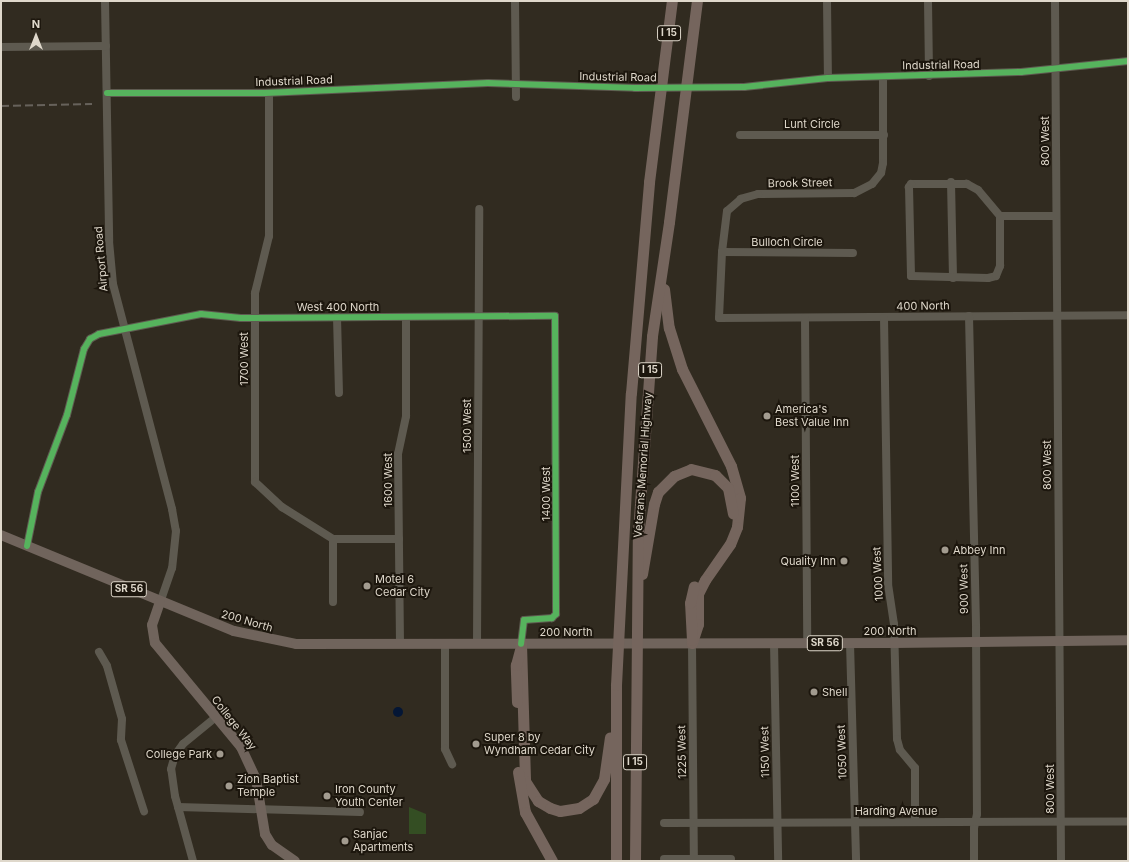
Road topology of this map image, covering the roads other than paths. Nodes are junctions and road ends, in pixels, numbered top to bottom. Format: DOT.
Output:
graph roads {
  1 [pos="105,1"];
  2 [pos="515,1"];
  3 [pos="672,1"];
  4 [pos="697,1"];
  5 [pos="827,1"];
  6 [pos="928,1"];
  7 [pos="1055,1"];
  8 [pos="106,46"];
  9 [pos="1,47"];
  10 [pos="1128,62"];
  11 [pos="1056,70"];
  12 [pos="884,76"];
  13 [pos="929,76"];
  14 [pos="828,78"];
  15 [pos="516,84"];
  16 [pos="268,92"];
  17 [pos="107,93"];
  18 [pos="516,97"];
  19 [pos="740,135"];
  20 [pos="884,135"];
  21 [pos="951,182"];
  22 [pos="479,209"];
  23 [pos="1000,216"];
  24 [pos="1056,216"];
  25 [pos="670,222"];
  26 [pos="722,252"];
  27 [pos="853,253"];
  28 [pos="953,278"];
  29 [pos="1128,315"];
  30 [pos="555,316"];
  31 [pos="969,316"];
  32 [pos="1057,316"];
  33 [pos="337,317"];
  34 [pos="406,317"];
  35 [pos="479,317"];
  36 [pos="255,318"];
  37 [pos="719,318"];
  38 [pos="805,318"];
  39 [pos="884,318"];
  40 [pos="123,329"];
  41 [pos="339,393"];
  42 [pos="1,535"];
  43 [pos="333,539"];
  44 [pos="399,540"];
  45 [pos="27,546"];
  46 [pos="160,602"];
  47 [pos="333,602"];
  48 [pos="636,607"];
  49 [pos="1060,640"];
  50 [pos="1128,640"];
  51 [pos="976,642"];
  52 [pos="692,643"];
  53 [pos="807,643"];
  54 [pos="850,643"];
  55 [pos="894,643"];
  56 [pos="400,644"];
  57 [pos="445,644"];
  58 [pos="477,644"];
  59 [pos="521,644"];
  60 [pos="774,644"];
  61 [pos="99,652"];
  62 [pos="616,684"];
  63 [pos="216,717"];
  64 [pos="452,764"];
  65 [pos="178,806"];
  66 [pos="260,809"];
  67 [pos="144,811"];
  68 [pos="360,812"];
  69 [pos="976,821"];
  70 [pos="1061,821"];
  71 [pos="1128,821"];
  72 [pos="777,822"];
  73 [pos="855,822"];
  74 [pos="915,822"];
  75 [pos="664,823"];
  76 [pos="694,823"];
  77 [pos="664,859"];
  78 [pos="731,859"];
  79 [pos="694,860"];
  80 [pos="193,861"];
  81 [pos="295,861"];
  82 [pos="552,861"];
  83 [pos="616,861"];
  84 [pos="635,861"];
  85 [pos="778,861"];
  86 [pos="856,861"];
  87 [pos="974,861"];
  88 [pos="1061,861"];
  1 -- 8 [label="street, Airport Road"];
  2 -- 15 [label="street"];
  3 -- 62 [label="highway, Veterans Memorial Highway / I 15"];
  4 -- 25 [label="highway, Veterans Memorial Highway / I 15"];
  5 -- 14 [label="street"];
  6 -- 13 [label="street"];
  7 -- 11 [label="street, 800 West"];
  8 -- 9 [label="street"];
  8 -- 17 [label="street, Airport Road"];
  10 -- 11 [label="street, Industrial Road"];
  11 -- 13 [label="street, Industrial Road"];
  11 -- 24 [label="street, 800 West"];
  12 -- 13 [label="street, Industrial Road"];
  12 -- 14 [label="street, Industrial Road"];
  12 -- 20 [label="street, Brook Street"];
  14 -- 15 [label="street, Industrial Road"];
  15 -- 16 [label="street, Industrial Road"];
  15 -- 18 [label="street"];
  16 -- 17 [label="street, Industrial Road"];
  16 -- 36 [label="street, 1700 West"];
  17 -- 40 [label="street, Airport Road"];
  19 -- 20 [label="street, Lunt Circle"];
  20 -- 26 [label="street, Brook Street"];
  21 -- 23 [label="street"];
  21 -- 28 [label="street"];
  21 -- 28 [label="street"];
  22 -- 35 [label="street, 1500 West"];
  23 -- 24 [label="street"];
  23 -- 28 [label="street"];
  24 -- 32 [label="street, 800 West"];
  25 -- 48 [label="highway, Veterans Memorial Highway / I 15"];
  25 -- 52 [label="highway"];
  26 -- 27 [label="street, Bulloch Circle"];
  26 -- 37 [label="street, Brook Street"];
  29 -- 32 [label="street, 400 North"];
  30 -- 35 [label="street, West 400 North"];
  30 -- 59 [label="street, 1400 West"];
  31 -- 32 [label="street, 400 North"];
  31 -- 39 [label="street, 400 North"];
  31 -- 51 [label="street, 900 West"];
  32 -- 49 [label="street, 800 West"];
  33 -- 34 [label="street, West 400 North"];
  33 -- 36 [label="street, West 400 North"];
  33 -- 41 [label="street"];
  34 -- 35 [label="street, West 400 North"];
  34 -- 44 [label="street, 1600 West"];
  35 -- 58 [label="street, 1500 West"];
  36 -- 40 [label="street, West 400 North"];
  36 -- 43 [label="street, 1700 West"];
  37 -- 38 [label="street, 400 North"];
  38 -- 39 [label="street, 400 North"];
  38 -- 53 [label="street, 1100 West"];
  39 -- 55 [label="street, 1000 West"];
  40 -- 45 [label="street, West 400 North"];
  40 -- 46 [label="street, Airport Road"];
  42 -- 45 [label="main road, 200 North / SR 56"];
  43 -- 44 [label="street, 1700 West"];
  43 -- 47 [label="street"];
  44 -- 56 [label="street, 1600 West"];
  45 -- 46 [label="main road, 200 North / SR 56"];
  46 -- 56 [label="main road, 200 North / SR 56"];
  46 -- 63 [label="main road, College Way"];
  48 -- 52 [label="highway"];
  48 -- 84 [label="highway, Veterans Memorial Highway / I 15"];
  49 -- 50 [label="main road, 200 North / SR 56"];
  49 -- 51 [label="main road, 200 North / SR 56"];
  49 -- 70 [label="street, 800 West"];
  51 -- 55 [label="main road, 200 North / SR 56"];
  51 -- 69 [label="street, 900 West"];
  52 -- 59 [label="main road, 200 North / SR 56"];
  52 -- 60 [label="main road, 200 North / SR 56"];
  52 -- 76 [label="street, 1225 West"];
  53 -- 54 [label="main road, 200 North / SR 56"];
  53 -- 60 [label="main road, 200 North / SR 56"];
  54 -- 55 [label="main road, 200 North / SR 56"];
  54 -- 73 [label="street, 1050 West"];
  55 -- 74 [label="street, 1000 West"];
  56 -- 57 [label="main road, 200 North / SR 56"];
  57 -- 58 [label="main road, 200 North / SR 56"];
  57 -- 64 [label="street"];
  58 -- 59 [label="main road, 200 North / SR 56"];
  59 -- 62 [label="highway"];
  59 -- 82 [label="highway"];
  60 -- 72 [label="street, 1150 West"];
  61 -- 67 [label="street"];
  62 -- 83 [label="highway, Veterans Memorial Highway / I 15"];
  63 -- 65 [label="street"];
  63 -- 66 [label="main road, College Way"];
  65 -- 66 [label="street"];
  65 -- 80 [label="street"];
  66 -- 68 [label="street"];
  66 -- 81 [label="main road, College Way"];
  69 -- 70 [label="street, Harding Avenue"];
  69 -- 74 [label="street, Harding Avenue"];
  69 -- 87 [label="street, 900 West"];
  70 -- 71 [label="street, Harding Avenue"];
  70 -- 88 [label="street, 800 West"];
  72 -- 73 [label="street, Harding Avenue"];
  72 -- 76 [label="street, Harding Avenue"];
  72 -- 85 [label="street, 1150 West"];
  73 -- 74 [label="street, Harding Avenue"];
  73 -- 86 [label="street, 1050 West"];
  75 -- 76 [label="street, Harding Avenue"];
  76 -- 79 [label="street, 1225 West"];
  77 -- 79 [label="street"];
  78 -- 79 [label="street"];
}
